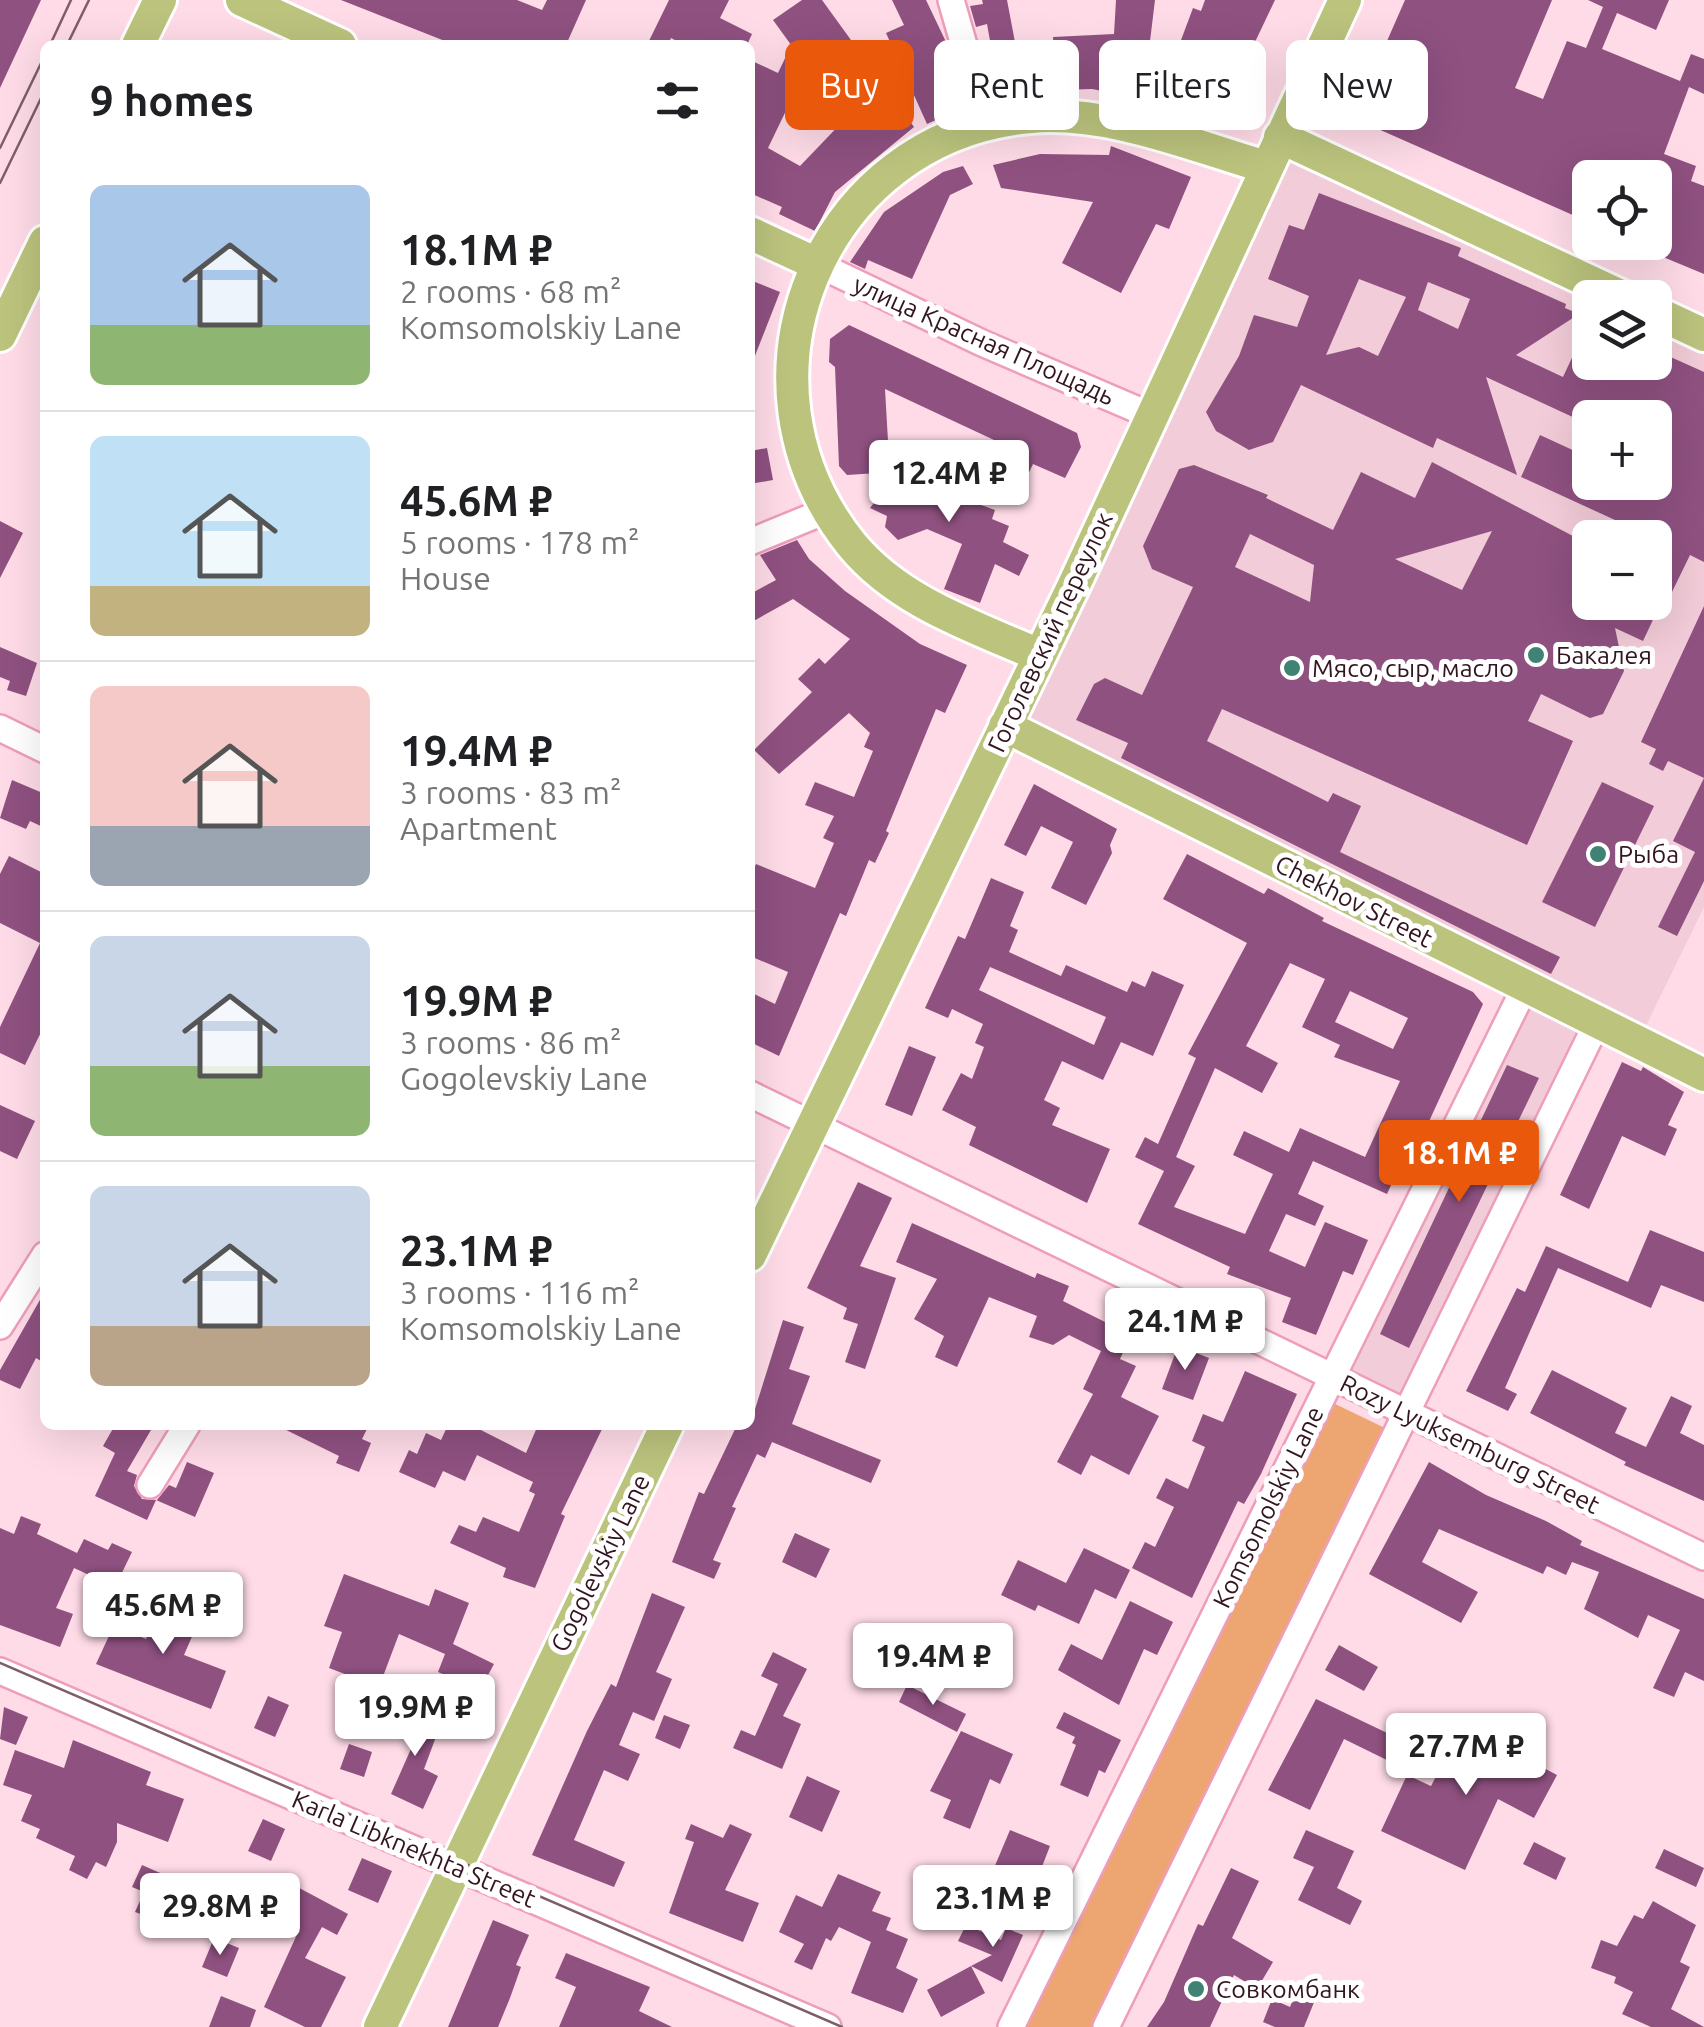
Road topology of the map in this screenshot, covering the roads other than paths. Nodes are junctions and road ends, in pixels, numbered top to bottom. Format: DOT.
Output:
graph roads {
  1 [pos="160,0"];
  2 [pos="242,0"];
  3 [pos="951,0"];
  4 [pos="1345,0"];
  5 [pos="140,40"];
  6 [pos="329,40"];
  7 [pos="963,40"];
  8 [pos="1079,118"];
  9 [pos="970,130"];
  10 [pos="1280,137"];
  11 [pos="1266,168"];
  12 [pos="755,235"];
  13 [pos="40,252"];
  14 [pos="817,264"];
  15 [pos="1586,280"];
  16 [pos="1672,320"];
  17 [pos="1704,334"];
  18 [pos="0,335"];
  19 [pos="1152,416"];
  20 [pos="828,510"];
  21 [pos="755,540"];
  22 [pos="1040,655"];
  23 [pos="1005,726"];
  24 [pos="0,728"];
  25 [pos="40,748"];
  26 [pos="1525,987"];
  27 [pos="1597,1023"];
  28 [pos="1704,1075"];
  29 [pos="755,1096"];
  30 [pos="813,1125"];
  31 [pos="755,1245"];
  32 [pos="40,1263"];
  33 [pos="0,1326"];
  34 [pos="1332,1378"];
  35 [pos="1405,1414"];
  36 [pos="185,1430"];
  37 [pos="666,1430"];
  38 [pos="150,1485"];
  39 [pos="1704,1557"];
  40 [pos="0,1671"];
  41 [pos="456,1868"];
  42 [pos="380,2027"];
  43 [pos="828,2027"];
  44 [pos="1011,2027"];
  45 [pos="1106,2027"];
  1 -- 5 [label="main road"];
  2 -- 6 [label="main road"];
  3 -- 7 [label="street"];
  4 -- 10 [label="main road"];
  8 -- 11 [label="main road"];
  9 -- 14 [label="main road"];
  10 -- 11 [label="main road, Гоголевский переулок"];
  10 -- 15 [label="main road"];
  11 -- 19 [label="main road, Гоголевский переулок"];
  12 -- 14 [label="main road"];
  13 -- 18 [label="main road"];
  14 -- 19 [label="street, улица Красная Площадь"];
  14 -- 20 [label="main road"];
  16 -- 17 [label="main road"];
  19 -- 22 [label="main road, Гоголевский переулок"];
  20 -- 21 [label="street"];
  20 -- 22 [label="main road"];
  22 -- 23 [label="main road, Гоголевский переулок"];
  23 -- 26 [label="main road, Chekhov Street"];
  23 -- 30 [label="main road, Гоголевский переулок"];
  24 -- 25 [label="street"];
  26 -- 27 [label="main road, Chekhov Street"];
  26 -- 34 [label="street, Komsomolskiy Lane"];
  27 -- 28 [label="main road, Chekhov Street"];
  27 -- 35 [label="street"];
  29 -- 30 [label="street, Rozy Lyuksemburg Street"];
  30 -- 31 [label="main road"];
  30 -- 34 [label="street, Rozy Lyuksemburg Street"];
  32 -- 33 [label="street"];
  34 -- 35 [label="street, Rozy Lyuksemburg Street"];
  34 -- 44 [label="street, Komsomolskiy Lane"];
  35 -- 39 [label="street, Rozy Lyuksemburg Street"];
  35 -- 45 [label="street"];
  36 -- 38 [label="street"];
  37 -- 41 [label="main road, Gogolevskiy Lane"];
  40 -- 41 [label="street, Karla Libknekhta Street"];
  41 -- 42 [label="main road, Gogolevskiy Lane"];
  41 -- 43 [label="street, Karla Libknekhta Street"];
}
